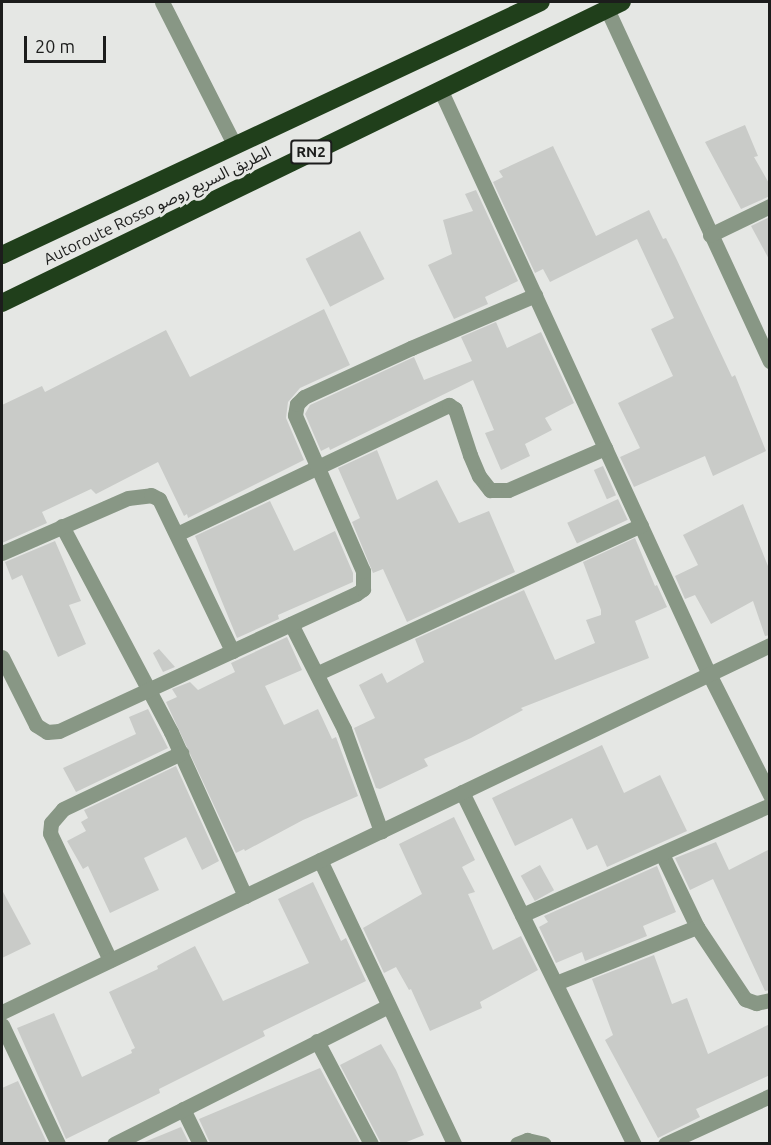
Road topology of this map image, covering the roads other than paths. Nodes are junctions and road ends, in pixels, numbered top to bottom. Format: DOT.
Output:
graph roads {
  1 [pos="162,2"];
  2 [pos="541,2"];
  3 [pos="614,5"];
  4 [pos="440,89"];
  5 [pos="235,146"];
  6 [pos="770,206"];
  7 [pos="710,235"];
  8 [pos="2,255"];
  9 [pos="535,295"];
  10 [pos="2,303"];
  11 [pos="770,361"];
  12 [pos="605,447"];
  13 [pos="317,466"];
  14 [pos="641,525"];
  15 [pos="62,526"];
  16 [pos="177,534"];
  17 [pos="2,553"];
  18 [pos="291,624"];
  19 [pos="770,645"];
  20 [pos="232,651"];
  21 [pos="2,657"];
  22 [pos="318,674"];
  23 [pos="709,674"];
  24 [pos="149,690"];
  25 [pos="181,753"];
  26 [pos="462,792"];
  27 [pos="770,795"];
  28 [pos="770,805"];
  29 [pos="381,831"];
  30 [pos="662,854"];
  31 [pos="320,860"];
  32 [pos="245,896"];
  33 [pos="522,915"];
  34 [pos="697,927"];
  35 [pos="110,960"];
  36 [pos="556,983"];
  37 [pos="770,1000"];
  38 [pos="388,1006"];
  39 [pos="2,1012"];
  40 [pos="2,1025"];
  41 [pos="317,1041"];
  42 [pos="770,1096"];
  43 [pos="183,1109"];
  44 [pos="58,1143"];
  45 [pos="114,1143"];
  46 [pos="200,1143"];
  47 [pos="371,1143"];
  48 [pos="454,1143"];
  49 [pos="517,1143"];
  50 [pos="544,1143"];
  51 [pos="634,1143"];
  52 [pos="665,1143"];
  1 -- 5 [label="street"];
  2 -- 5 [label="highway, Autoroute Rosso الطريق السريع روصو / RN2"];
  3 -- 4 [label="highway, Autoroute Rosso الطريق السريع روصو / RN2"];
  3 -- 7 [label="street"];
  4 -- 9 [label="street"];
  4 -- 10 [label="highway, Autoroute Rosso الطريق السريع روصو / RN2"];
  5 -- 8 [label="highway, Autoroute Rosso الطريق السريع روصو / RN2"];
  6 -- 7 [label="street"];
  7 -- 11 [label="street"];
  9 -- 12 [label="street"];
  9 -- 13 [label="street"];
  12 -- 13 [label="street"];
  12 -- 14 [label="street"];
  13 -- 16 [label="street"];
  13 -- 18 [label="street"];
  14 -- 22 [label="street"];
  14 -- 23 [label="street"];
  15 -- 16 [label="street"];
  15 -- 17 [label="street"];
  15 -- 24 [label="street"];
  16 -- 20 [label="street"];
  18 -- 20 [label="street"];
  18 -- 22 [label="street"];
  19 -- 23 [label="street"];
  20 -- 24 [label="street"];
  21 -- 24 [label="street"];
  22 -- 29 [label="street"];
  23 -- 26 [label="street"];
  23 -- 27 [label="street"];
  24 -- 25 [label="street"];
  25 -- 32 [label="street"];
  25 -- 35 [label="street"];
  26 -- 29 [label="street"];
  26 -- 33 [label="street"];
  28 -- 30 [label="street"];
  29 -- 31 [label="street"];
  30 -- 33 [label="street"];
  30 -- 34 [label="street"];
  31 -- 32 [label="street"];
  31 -- 38 [label="street"];
  32 -- 35 [label="street"];
  33 -- 36 [label="street"];
  34 -- 36 [label="street"];
  34 -- 37 [label="street"];
  35 -- 39 [label="street"];
  36 -- 51 [label="street"];
  38 -- 41 [label="street"];
  38 -- 48 [label="street"];
  40 -- 44 [label="street"];
  41 -- 43 [label="street"];
  41 -- 47 [label="street"];
  42 -- 52 [label="street"];
  43 -- 45 [label="street"];
  43 -- 46 [label="street"];
  49 -- 50 [label="street"];
}
